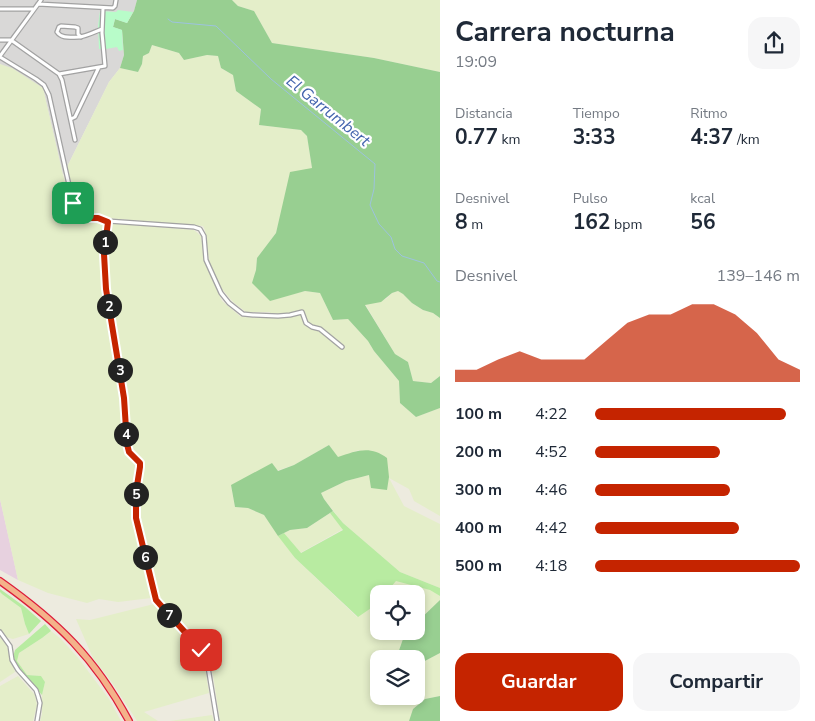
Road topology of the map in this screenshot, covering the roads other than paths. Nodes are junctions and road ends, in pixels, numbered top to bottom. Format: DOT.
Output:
graph roads {
  1 [pos="40,2"];
  2 [pos="116,2"];
  3 [pos="103,8"];
  4 [pos="0,9"];
  5 [pos="33,9"];
  6 [pos="102,29"];
  7 [pos="81,37"];
  8 [pos="0,40"];
  9 [pos="11,40"];
  10 [pos="0,56"];
  11 [pos="99,67"];
  12 [pos="59,74"];
  13 [pos="71,119"];
  14 [pos="75,140"];
  15 [pos="108,222"];
  16 [pos="342,347"];
  17 [pos="0,581"];
  18 [pos="0,585"];
  19 [pos="0,632"];
  20 [pos="37,721"];
  21 [pos="126,721"];
  22 [pos="130,721"];
  23 [pos="217,721"];
  1 -- 3 [label="street"];
  1 -- 5 [label="street"];
  2 -- 3 [label="street"];
  3 -- 6 [label="street"];
  4 -- 5 [label="street"];
  5 -- 9 [label="street"];
  6 -- 7 [label="street"];
  6 -- 11 [label="street"];
  7 -- 7 [label="street"];
  8 -- 9 [label="street"];
  9 -- 10 [label="street"];
  9 -- 12 [label="street"];
  10 -- 15 [label="street"];
  11 -- 12 [label="street"];
  11 -- 13 [label="street"];
  12 -- 13 [label="street"];
  13 -- 14 [label="street"];
  15 -- 16 [label="street"];
  15 -- 23 [label="street"];
  17 -- 22 [label="highway"];
  18 -- 21 [label="highway"];
  19 -- 20 [label="street"];
}
